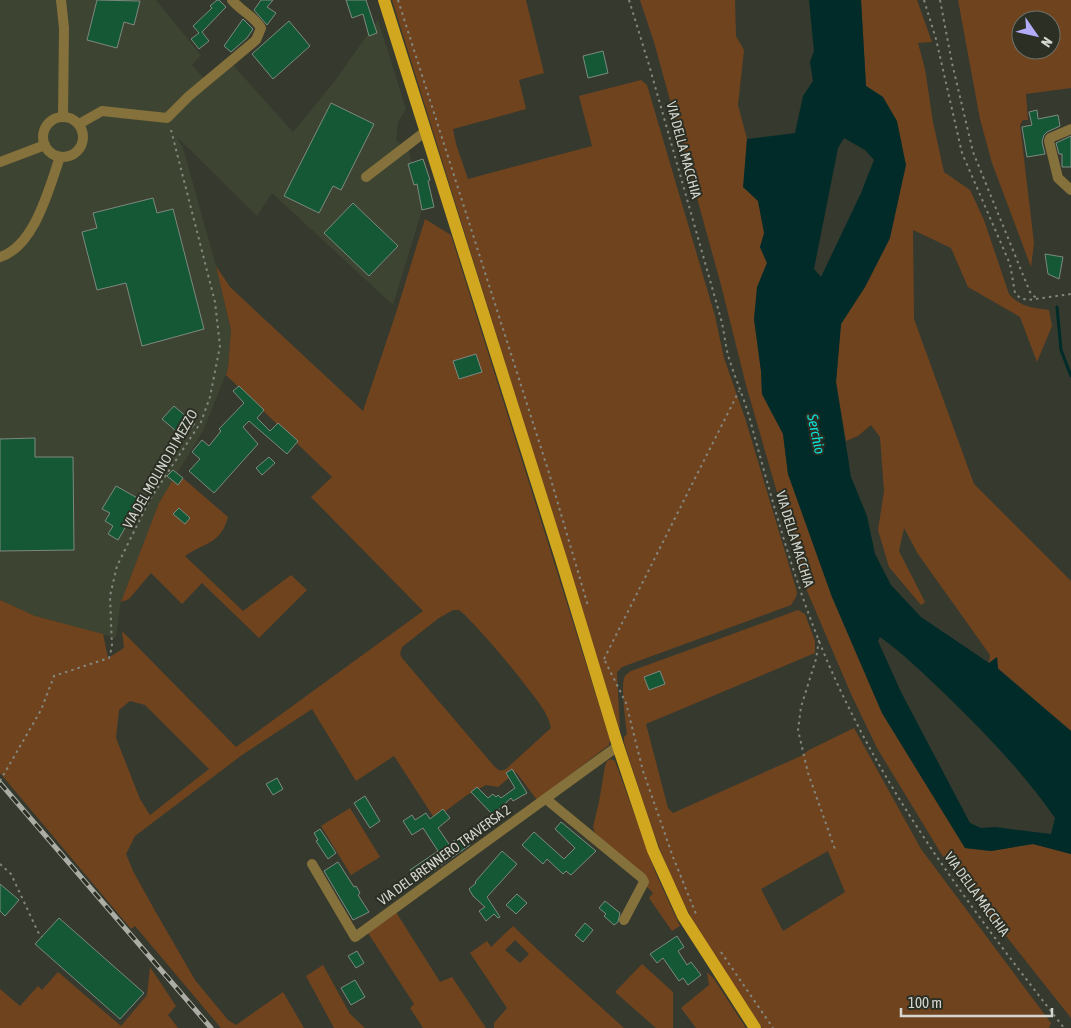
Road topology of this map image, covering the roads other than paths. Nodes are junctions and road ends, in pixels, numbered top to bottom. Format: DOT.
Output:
graph roads {
  1 [pos="61,0"];
  2 [pos="232,0"];
  3 [pos="384,0"];
  4 [pos="63,116"];
  5 [pos="79,124"];
  6 [pos="1071,129"];
  7 [pos="426,131"];
  8 [pos="45,145"];
  9 [pos="60,157"];
  10 [pos="0,162"];
  11 [pos="366,177"];
  12 [pos="1071,190"];
  13 [pos="0,257"];
  14 [pos="618,746"];
  15 [pos="546,799"];
  16 [pos="312,864"];
  17 [pos="624,920"];
  18 [pos="755,1028"];
  1 -- 4 [label="street"];
  2 -- 5 [label="street"];
  3 -- 7 [label="main road"];
  4 -- 5 [label="street"];
  4 -- 8 [label="street"];
  5 -- 9 [label="street"];
  6 -- 12 [label="street"];
  7 -- 11 [label="street"];
  7 -- 14 [label="main road"];
  8 -- 9 [label="street"];
  8 -- 10 [label="street"];
  9 -- 13 [label="street"];
  14 -- 15 [label="street, VIA DEL BRENNERO TRAVERSA 2"];
  14 -- 18 [label="main road"];
  15 -- 16 [label="street, VIA DEL BRENNERO TRAVERSA 2"];
  15 -- 17 [label="street"];
}
